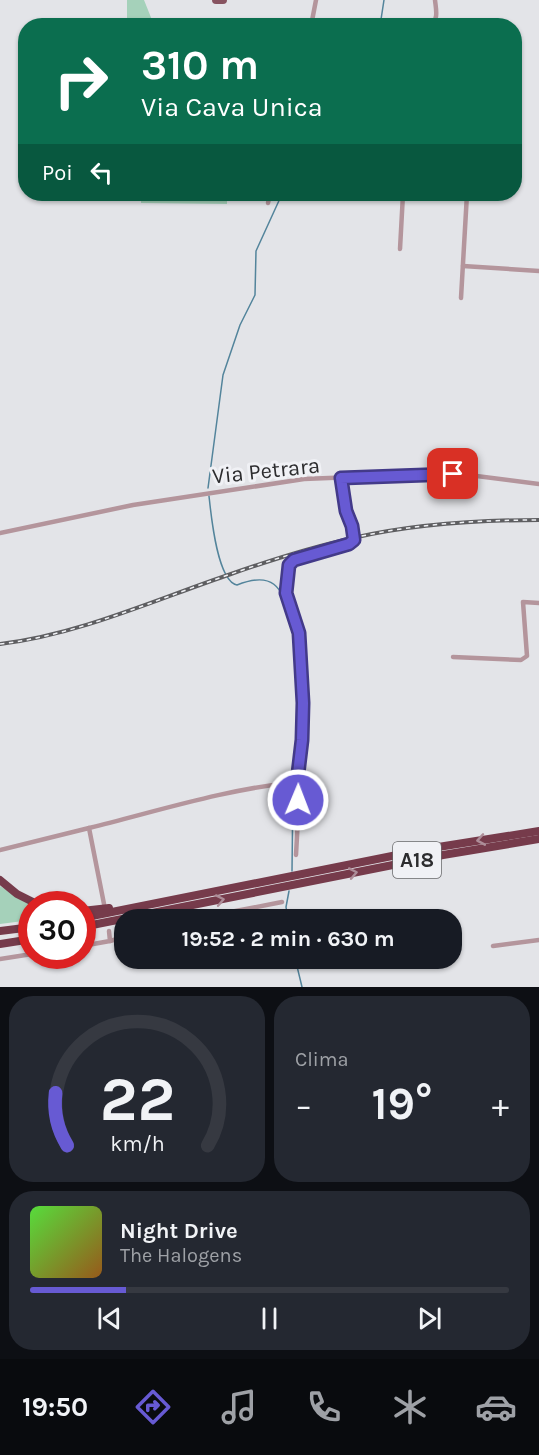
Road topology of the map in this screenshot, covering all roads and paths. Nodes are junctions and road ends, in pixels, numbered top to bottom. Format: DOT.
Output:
graph roads {
  1 [pos="216,0"];
  2 [pos="223,0"];
  3 [pos="316,0"];
  4 [pos="435,0"];
  5 [pos="313,18"];
  6 [pos="436,18"];
  7 [pos="269,201"];
  8 [pos="403,201"];
  9 [pos="467,201"];
  10 [pos="268,204"];
  11 [pos="400,249"];
  12 [pos="463,266"];
  13 [pos="539,271"];
  14 [pos="461,298"];
  15 [pos="341,478"];
  16 [pos="539,484"];
  17 [pos="0,533"];
  18 [pos="539,603"];
  19 [pos="453,657"];
  20 [pos="297,782"];
  21 [pos="89,828"];
  22 [pos="539,831"];
  23 [pos="539,840"];
  24 [pos="0,850"];
  25 [pos="296,855"];
  26 [pos="0,880"];
  27 [pos="297,880"];
  28 [pos="283,883"];
  29 [pos="18,894"];
  30 [pos="193,896"];
  31 [pos="282,902"];
  32 [pos="104,904"];
  33 [pos="96,909"];
  34 [pos="168,909"];
  35 [pos="246,909"];
  36 [pos="96,915"];
  37 [pos="114,922"];
  38 [pos="114,924"];
  39 [pos="96,926"];
  40 [pos="96,927"];
  41 [pos="18,929"];
  42 [pos="0,931"];
  43 [pos="109,931"];
  44 [pos="18,938"];
  45 [pos="0,939"];
  46 [pos="114,940"];
  47 [pos="539,940"];
  48 [pos="18,941"];
  49 [pos="110,941"];
  50 [pos="0,944"];
  51 [pos="96,944"];
  52 [pos="493,946"];
  53 [pos="18,956"];
  54 [pos="0,958"];
  1 -- 2 [label="main road"];
  3 -- 5 [label="street"];
  4 -- 6 [label="street"];
  7 -- 10 [label="street"];
  8 -- 11 [label="street"];
  9 -- 12 [label="street"];
  12 -- 13 [label="street"];
  12 -- 14 [label="street"];
  15 -- 16 [label="street, Via Petrara"];
  15 -- 17 [label="street, Via Petrara"];
  15 -- 20 [label="street"];
  18 -- 19 [label="street"];
  20 -- 21 [label="street"];
  20 -- 25 [label="street"];
  21 -- 24 [label="street"];
  21 -- 32 [label="street"];
  22 -- 27 [label="highway, A18, one-way"];
  27 -- 23 [label="highway, A18, one-way"];
  26 -- 29 [label="highway"];
  27 -- 28 [label="highway"];
  28 -- 30 [label="highway"];
  34 -- 28 [label="highway, one-way"];
  30 -- 33 [label="highway"];
  30 -- 36 [label="highway"];
  31 -- 35 [label="street"];
  37 -- 39 [label="highway"];
  38 -- 40 [label="highway"];
  41 -- 42 [label="highway"];
  43 -- 49 [label="street"];
  44 -- 45 [label="highway"];
  46 -- 49 [label="street"];
  47 -- 52 [label="street"];
  48 -- 50 [label="highway"];
  49 -- 51 [label="street"];
  53 -- 54 [label="street"];
}
